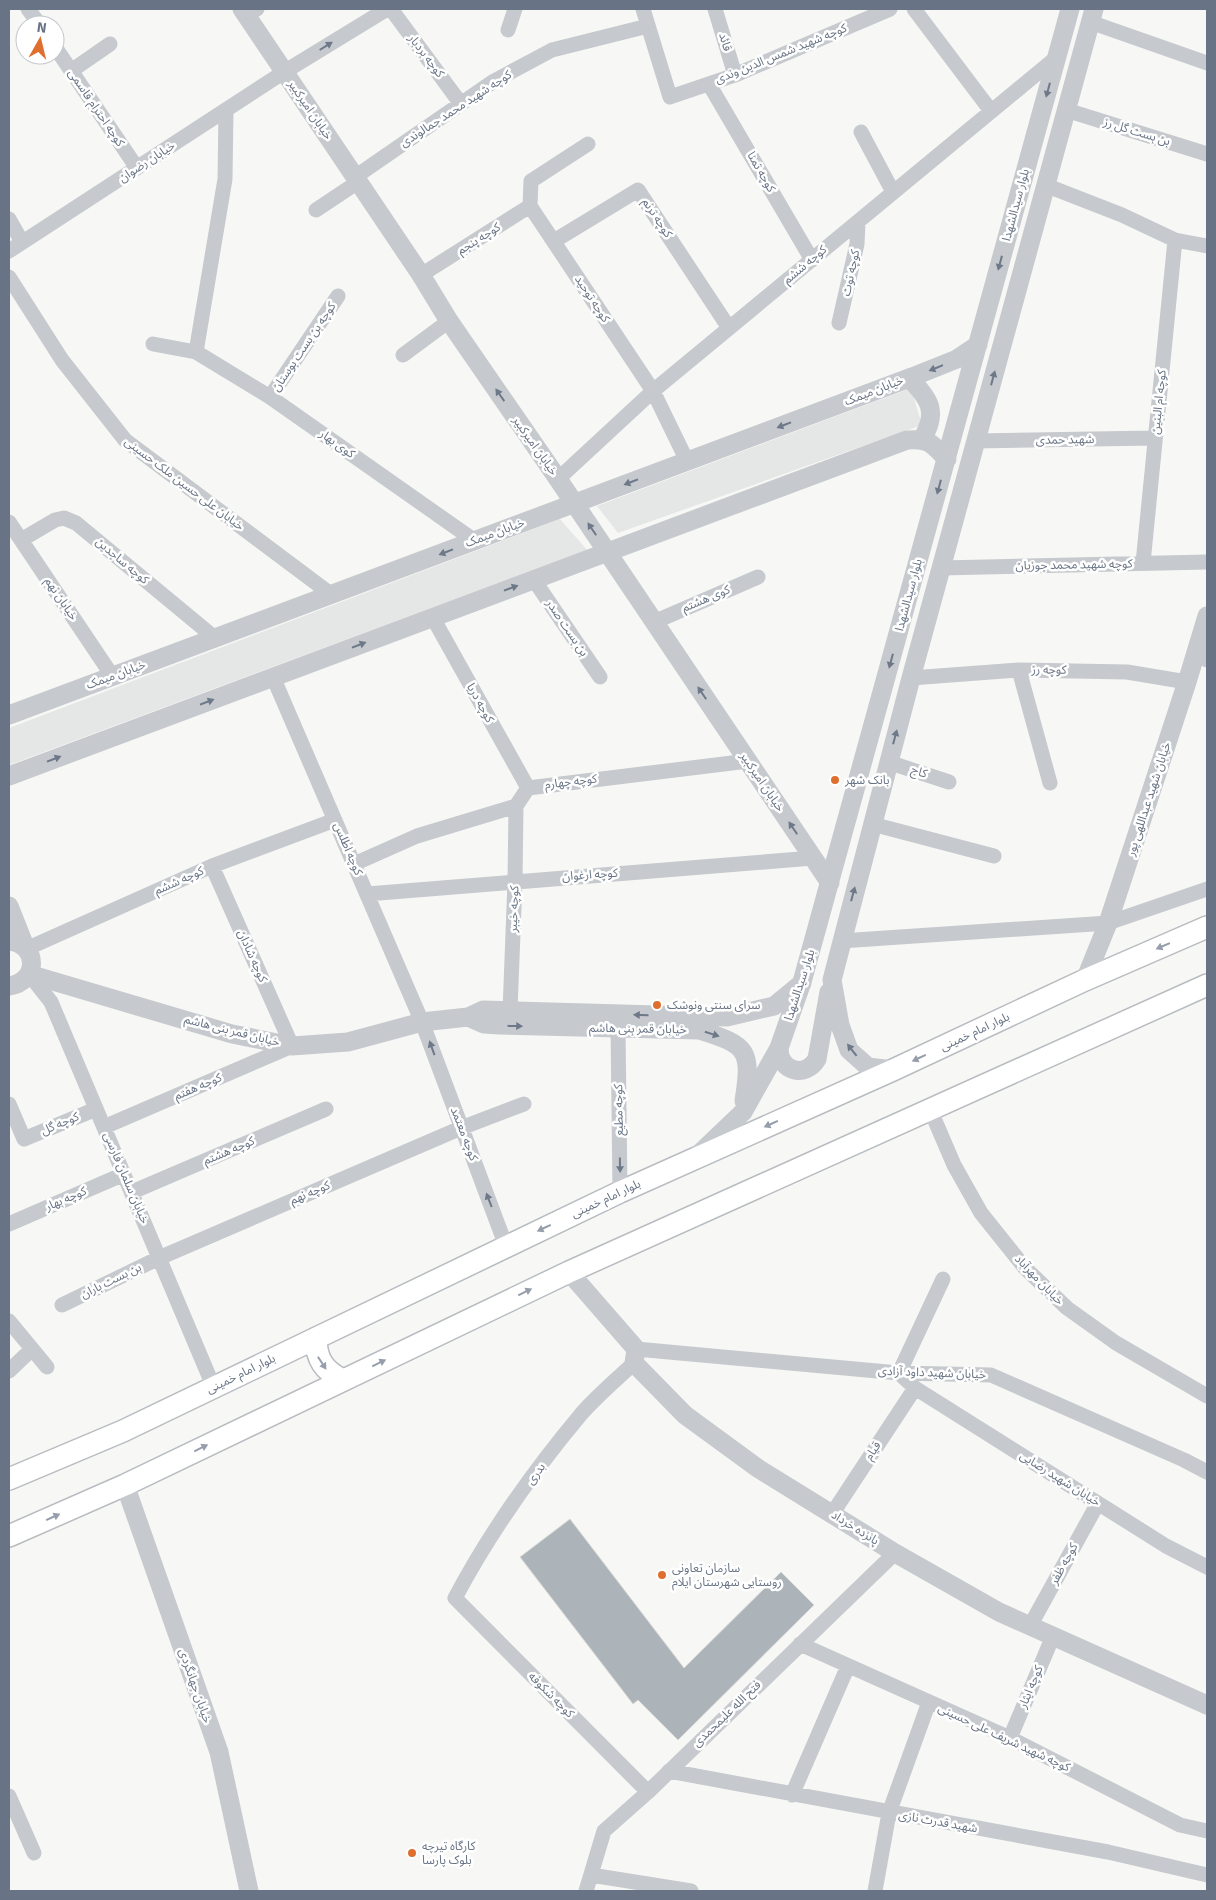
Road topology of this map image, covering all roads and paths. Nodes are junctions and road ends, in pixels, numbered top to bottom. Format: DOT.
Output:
graph roads {
  1 [pos="387,9"];
  2 [pos="391,9"];
  3 [pos="516,9"];
  4 [pos="643,9"];
  5 [pos="715,9"];
  6 [pos="914,9"];
  7 [pos="1070,9"];
  8 [pos="248,11"];
  9 [pos="880,11"];
  10 [pos="1092,15"];
  11 [pos="648,26"];
  12 [pos="508,30"];
  13 [pos="110,44"];
  14 [pos="1057,57"];
  15 [pos="65,62"];
  16 [pos="1207,62"];
  17 [pos="71,71"];
  18 [pos="284,72"];
  19 [pos="735,75"];
  20 [pos="709,84"];
  21 [pos="461,104"];
  22 [pos="226,110"];
  23 [pos="1066,110"];
  24 [pos="991,111"];
  25 [pos="861,132"];
  26 [pos="588,144"];
  27 [pos="1207,154"];
  28 [pos="138,168"];
  29 [pos="357,180"];
  30 [pos="1045,185"];
  31 [pos="893,192"];
  32 [pos="530,203"];
  33 [pos="316,210"];
  34 [pos="9,219"];
  35 [pos="858,222"];
  36 [pos="1175,240"];
  37 [pos="554,241"];
  38 [pos="22,242"];
  39 [pos="1207,246"];
  40 [pos="9,251"];
  41 [pos="812,260"];
  42 [pos="421,275"];
  43 [pos="9,277"];
  44 [pos="338,296"];
  45 [pos="450,321"];
  46 [pos="839,323"];
  47 [pos="729,328"];
  48 [pos="153,344"];
  49 [pos="978,344"];
  50 [pos="196,352"];
  51 [pos="403,356"];
  52 [pos="909,378"];
  53 [pos="653,391"];
  54 [pos="270,397"];
  55 [pos="961,408"];
  56 [pos="984,411"];
  57 [pos="1155,438"];
  58 [pos="922,439"];
  59 [pos="976,440"];
  60 [pos="947,459"];
  61 [pos="687,461"];
  62 [pos="558,479"];
  63 [pos="575,504"];
  64 [pos="9,522"];
  65 [pos="21,540"];
  66 [pos="475,541"];
  67 [pos="607,552"];
  68 [pos="1207,562"];
  69 [pos="1143,564"];
  70 [pos="941,568"];
  71 [pos="758,577"];
  72 [pos="534,580"];
  73 [pos="332,595"];
  74 [pos="1207,616"];
  75 [pos="432,618"];
  76 [pos="654,622"];
  77 [pos="215,638"];
  78 [pos="1199,643"];
  79 [pos="1207,660"];
  80 [pos="1019,670"];
  81 [pos="112,677"];
  82 [pos="274,677"];
  83 [pos="600,677"];
  84 [pos="911,678"];
  85 [pos="1187,682"];
  86 [pos="9,715"];
  87 [pos="748,761"];
  88 [pos="888,762"];
  89 [pos="9,776"];
  90 [pos="949,782"];
  91 [pos="1050,784"];
  92 [pos="528,788"];
  93 [pos="516,806"];
  94 [pos="335,820"];
  95 [pos="872,824"];
  96 [pos="994,856"];
  97 [pos="813,858"];
  98 [pos="354,864"];
  99 [pos="212,866"];
  100 [pos="515,881"];
  101 [pos="830,883"];
  102 [pos="1207,889"];
  103 [pos="367,894"];
  104 [pos="9,906"];
  105 [pos="1108,923"];
  106 [pos="1207,927"];
  107 [pos="9,941"];
  108 [pos="841,941"];
  109 [pos="26,949"];
  110 [pos="832,980"];
  111 [pos="1085,980"];
  112 [pos="802,982"];
  113 [pos="17,984"];
  114 [pos="1207,985"];
  115 [pos="510,1011"];
  116 [pos="468,1017"];
  117 [pos="422,1022"];
  118 [pos="618,1028"];
  119 [pos="292,1046"];
  120 [pos="779,1048"];
  121 [pos="893,1070"];
  122 [pos="9,1104"];
  123 [pos="524,1104"];
  124 [pos="96,1109"];
  125 [pos="326,1109"];
  126 [pos="930,1109"];
  127 [pos="743,1112"];
  128 [pos="104,1128"];
  129 [pos="461,1128"];
  130 [pos="697,1157"];
  131 [pos="124,1174"];
  132 [pos="132,1192"];
  133 [pos="620,1192"];
  134 [pos="9,1224"];
  135 [pos="506,1246"];
  136 [pos="159,1258"];
  137 [pos="568,1272"];
  138 [pos="943,1279"];
  139 [pos="62,1305"];
  140 [pos="9,1321"];
  141 [pos="316,1338"];
  142 [pos="32,1349"];
  143 [pos="635,1356"];
  144 [pos="47,1367"];
  145 [pos="9,1371"];
  146 [pos="899,1373"];
  147 [pos="343,1380"];
  148 [pos="214,1388"];
  149 [pos="915,1388"];
  150 [pos="1207,1396"];
  151 [pos="1207,1472"];
  152 [pos="9,1480"];
  153 [pos="125,1485"];
  154 [pos="1098,1503"];
  155 [pos="832,1514"];
  156 [pos="9,1536"];
  157 [pos="895,1553"];
  158 [pos="1207,1567"];
  159 [pos="455,1598"];
  160 [pos="1030,1626"];
  161 [pos="1053,1636"];
  162 [pos="800,1644"];
  163 [pos="848,1666"];
  164 [pos="929,1702"];
  165 [pos="1207,1705"];
  166 [pos="1010,1738"];
  167 [pos="669,1771"];
  168 [pos="648,1792"];
  169 [pos="792,1795"];
  170 [pos="9,1796"];
  171 [pos="889,1813"];
  172 [pos="1207,1831"];
  173 [pos="34,1853"];
  174 [pos="591,1875"];
  175 [pos="1207,1875"];
  176 [pos="250,1891"];
  177 [pos="586,1891"];
  178 [pos="691,1891"];
  179 [pos="875,1891"];
  18 -- 1 [label="street, خیابان رضوان, one-way"];
  2 -- 21 [label="street, کوچه بردبار"];
  3 -- 12 [label="street"];
  4 -- 11 [label="street"];
  5 -- 19 [label="street, قائد"];
  6 -- 24 [label="street"];
  7 -- 14 [label="street, بلوار سیدالشهدا"];
  8 -- 18 [label="street, خیابان امیرکبیر"];
  9 -- 19 [label="street, کوچه شهید شمس الدین وندی"];
  10 -- 16 [label="street"];
  10 -- 23 [label="street, بلوار سیدالشهدا"];
  11 -- 20 [label="street, کوچه شهید شمس الدین وندی"];
  11 -- 21 [label="street, کوچه شهید محمد جمالوندی"];
  13 -- 17 [label="street"];
  14 -- 24 [label="street, کوچه ششم"];
  14 -- 49 [label="street, بلوار سیدالشهدا, one-way"];
  15 -- 17 [label="street, کوچه احترام قاسمی"];
  17 -- 28 [label="street, کوچه احترام قاسمی"];
  18 -- 22 [label="street, خیابان رضوان"];
  18 -- 29 [label="street, خیابان امیرکبیر"];
  19 -- 20 [label="street, کوچه شهید شمس الدین وندی"];
  20 -- 41 [label="street, کوچه تمنا"];
  21 -- 29 [label="street, کوچه شهید محمد جمالوندی"];
  22 -- 28 [label="street, خیابان رضوان"];
  22 -- 50 [label="street"];
  23 -- 27 [label="street, بن بست گل رز"];
  23 -- 30 [label="street, بلوار سیدالشهدا"];
  24 -- 31 [label="street, کوچه ششم"];
  25 -- 31 [label="street"];
  26 -- 32 [label="street"];
  28 -- 38 [label="street, خیابان رضوان"];
  29 -- 33 [label="street, کوچه شهید محمد جمالوندی"];
  29 -- 42 [label="street, خیابان امیرکبیر"];
  30 -- 36 [label="street"];
  56 -- 30 [label="street, بلوار سیدالشهدا, one-way"];
  31 -- 35 [label="street, کوچه ششم"];
  32 -- 37 [label="street, کوچه توحید"];
  32 -- 42 [label="street, کوچه پنجم"];
  34 -- 38 [label="street"];
  35 -- 41 [label="street, کوچه ششم"];
  35 -- 46 [label="street, کوچه توت"];
  36 -- 39 [label="street"];
  36 -- 57 [label="street, کوچه ام البنین"];
  37 -- 47 [label="street, کوچه ترنم"];
  37 -- 53 [label="street, کوچه توحید"];
  38 -- 40 [label="street, خیابان رضوان"];
  41 -- 47 [label="street, کوچه ششم"];
  42 -- 45 [label="street, خیابان امیرکبیر"];
  43 -- 73 [label="street, خیابان علی حسین ملک حسینی"];
  44 -- 54 [label="street, کوچه بن بست بوستان"];
  45 -- 51 [label="street"];
  62 -- 45 [label="street, خیابان امیرکبیر, one-way"];
  47 -- 53 [label="street, کوچه ششم"];
  48 -- 50 [label="street, کوی بهار"];
  49 -- 52 [label="street, خیابان میمک, one-way"];
  49 -- 55 [label="street, بلوار سیدالشهدا"];
  50 -- 54 [label="street, کوی بهار"];
  52 -- 58 [label="street"];
  52 -- 61 [label="street, خیابان میمک, one-way"];
  53 -- 61 [label="street, کوچه توحید"];
  53 -- 62 [label="street, کوچه ششم"];
  54 -- 66 [label="street, کوی بهار"];
  55 -- 56 [label="street"];
  55 -- 60 [label="street, بلوار سیدالشهدا"];
  56 -- 59 [label="street, بلوار سیدالشهدا"];
  57 -- 59 [label="street, شهید حمدی"];
  57 -- 69 [label="street, کوچه ام البنین"];
  58 -- 60 [label="street"];
  58 -- 67 [label="street"];
  59 -- 70 [label="street, بلوار سیدالشهدا"];
  60 -- 101 [label="street, بلوار سیدالشهدا, one-way"];
  61 -- 63 [label="street, خیابان میمک, one-way"];
  62 -- 63 [label="street, خیابان امیرکبیر"];
  63 -- 66 [label="street, خیابان میمک"];
  67 -- 63 [label="street, خیابان امیرکبیر, one-way"];
  64 -- 65 [label="street, خیابان نهم"];
  65 -- 77 [label="street, کوچه ساجدین"];
  65 -- 81 [label="street, خیابان نهم"];
  66 -- 73 [label="street, خیابان میمک, one-way"];
  67 -- 72 [label="street"];
  67 -- 76 [label="street, خیابان امیرکبیر"];
  68 -- 69 [label="street, کوچه شهید محمد جوزیان"];
  69 -- 70 [label="street, کوچه شهید محمد جوزیان"];
  70 -- 84 [label="street, بلوار سیدالشهدا"];
  71 -- 76 [label="street, کوی هشتم"];
  75 -- 72 [label="street, one-way"];
  72 -- 83 [label="street, بن بست صدر"];
  73 -- 77 [label="street, خیابان میمک"];
  74 -- 78 [label="street, خیابان شهید عبداللهی پور"];
  82 -- 75 [label="street, one-way"];
  75 -- 92 [label="street, کوچه دریا"];
  87 -- 76 [label="street, خیابان امیرکبیر, one-way"];
  77 -- 81 [label="street, خیابان میمک"];
  78 -- 79 [label="street"];
  78 -- 85 [label="street, خیابان شهید عبداللهی پور"];
  80 -- 84 [label="street, کوچه رز"];
  80 -- 85 [label="street, کوچه رز"];
  80 -- 91 [label="street"];
  81 -- 86 [label="street, خیابان میمک"];
  89 -- 82 [label="street, one-way"];
  82 -- 94 [label="street, کوچه اطلس"];
  88 -- 84 [label="street, بلوار سیدالشهدا, one-way"];
  85 -- 105 [label="street, خیابان شهید عبداللهی پور"];
  87 -- 92 [label="street, کوچه چهارم"];
  97 -- 87 [label="street, خیابان امیرکبیر, one-way"];
  88 -- 90 [label="street, کاج"];
  88 -- 95 [label="street, بلوار سیدالشهدا"];
  92 -- 93 [label="street, کوچه چهارم"];
  93 -- 98 [label="street"];
  93 -- 100 [label="street, کوچه خیبر"];
  94 -- 98 [label="street, کوچه اطلس"];
  94 -- 99 [label="street, کوچه ششم"];
  95 -- 96 [label="street"];
  108 -- 95 [label="street, بلوار سیدالشهدا, one-way"];
  97 -- 100 [label="street, کوچه ارغوان"];
  97 -- 101 [label="street, خیابان امیرکبیر"];
  98 -- 103 [label="street, کوچه اطلس"];
  99 -- 109 [label="street, کوچه ششم"];
  99 -- 119 [label="street, کوچه شادان"];
  100 -- 103 [label="street, کوچه ارغوان"];
  100 -- 115 [label="street, کوچه خیبر"];
  101 -- 112 [label="street, بلوار سیدالشهدا"];
  102 -- 105 [label="street"];
  103 -- 117 [label="street, کوچه اطلس"];
  104 -- 109 [label="street"];
  105 -- 108 [label="street"];
  105 -- 111 [label="street, خیابان شهید عبداللهی پور"];
  106 -- 111 [label="main road, بلوار امام خمینی, one-way"];
  107 -- 109 [label="street"];
  108 -- 110 [label="street, بلوار سیدالشهدا"];
  109 -- 113 [label="street"];
  110 -- 120 [label="street"];
  121 -- 110 [label="street, بلوار سیدالشهدا, one-way"];
  111 -- 121 [label="main road, بلوار امام خمینی, one-way"];
  112 -- 115 [label="street, خیابان قمر بنی هاشم, one-way"];
  112 -- 120 [label="street, بلوار سیدالشهدا"];
  113 -- 119 [label="street, خیابان قمر بنی هاشم"];
  113 -- 124 [label="street, خیابان سلمان فارسی"];
  114 -- 126 [label="main road"];
  115 -- 116 [label="street, خیابان قمر بنی هاشم"];
  116 -- 117 [label="street, خیابان قمر بنی هاشم"];
  116 -- 118 [label="street, خیابان قمر بنی هاشم, one-way"];
  117 -- 119 [label="street, خیابان قمر بنی هاشم"];
  129 -- 117 [label="street, کوچه معتمد, one-way"];
  118 -- 127 [label="street, خیابان قمر بنی هاشم, one-way"];
  118 -- 133 [label="street, کوچه مطیع, one-way"];
  119 -- 128 [label="street, کوچه هفتم"];
  120 -- 127 [label="street, بلوار سیدالشهدا"];
  121 -- 130 [label="main road, بلوار امام خمینی, one-way"];
  122 -- 124 [label="street, کوچه گل"];
  123 -- 129 [label="street, کوچه نهم"];
  124 -- 128 [label="street, خیابان سلمان فارسی"];
  125 -- 132 [label="street, کوچه هشتم"];
  126 -- 137 [label="main road"];
  126 -- 150 [label="street, خیابان مهرآباد"];
  127 -- 130 [label="street, بلوار سیدالشهدا"];
  128 -- 131 [label="street, خیابان سلمان فارسی"];
  135 -- 129 [label="street, کوچه معتمد, one-way"];
  129 -- 136 [label="street, کوچه نهم"];
  130 -- 133 [label="main road, بلوار امام خمینی"];
  131 -- 132 [label="street, خیابان سلمان فارسی"];
  131 -- 134 [label="street, کوچه بهار"];
  132 -- 136 [label="street, خیابان سلمان فارسی"];
  133 -- 135 [label="main road, بلوار امام خمینی, one-way"];
  135 -- 141 [label="main road, بلوار امام خمینی"];
  136 -- 139 [label="street, بن بست باران"];
  136 -- 148 [label="street, خیابان سلمان فارسی"];
  137 -- 143 [label="street, پانزده خرداد"];
  147 -- 137 [label="main road, one-way"];
  138 -- 146 [label="street"];
  140 -- 142 [label="street"];
  141 -- 147 [label="main road, one-way"];
  141 -- 148 [label="main road, بلوار امام خمینی"];
  142 -- 144 [label="street"];
  142 -- 145 [label="street"];
  143 -- 146 [label="street, خیابان شهید داود آزادی"];
  143 -- 155 [label="street, پانزده خرداد"];
  143 -- 159 [label="street, بدری"];
  146 -- 149 [label="street, خیابان شهید رضایی"];
  146 -- 151 [label="street, خیابان شهید داود آزادی"];
  153 -- 147 [label="main road, one-way"];
  148 -- 152 [label="main road, بلوار امام خمینی"];
  149 -- 154 [label="street, خیابان شهید رضایی"];
  149 -- 155 [label="street, قیام"];
  156 -- 153 [label="main road, one-way"];
  153 -- 176 [label="street, خیابان جهانگردی"];
  154 -- 158 [label="street, خیابان شهید رضایی"];
  154 -- 160 [label="street, کوچه ظفر"];
  155 -- 157 [label="street, پانزده خرداد"];
  157 -- 160 [label="street, پانزده خرداد"];
  157 -- 162 [label="street, فتح الله علیمحمدی"];
  159 -- 168 [label="street, کوچه شکوفه"];
  160 -- 161 [label="street, پانزده خرداد"];
  161 -- 165 [label="street, پانزده خرداد"];
  161 -- 166 [label="street, کوچه ایثار"];
  162 -- 163 [label="street, کوچه شهید شریف علی حسینی"];
  162 -- 167 [label="street, فتح الله علیمحمدی"];
  163 -- 164 [label="street, کوچه شهید شریف علی حسینی"];
  163 -- 169 [label="street"];
  164 -- 166 [label="street, کوچه شهید شریف علی حسینی"];
  164 -- 171 [label="street"];
  166 -- 172 [label="street, کوچه شهید شریف علی حسینی"];
  167 -- 168 [label="street, فتح الله علیمحمدی"];
  167 -- 169 [label="street, شهید قدرت نازی"];
  168 -- 174 [label="street, فتح الله علیمحمدی"];
  169 -- 171 [label="street, شهید قدرت نازی"];
  170 -- 173 [label="street"];
  171 -- 175 [label="street, شهید قدرت نازی"];
  171 -- 179 [label="street"];
  174 -- 177 [label="street, فتح الله علیمحمدی"];
  174 -- 178 [label="street"];
}
